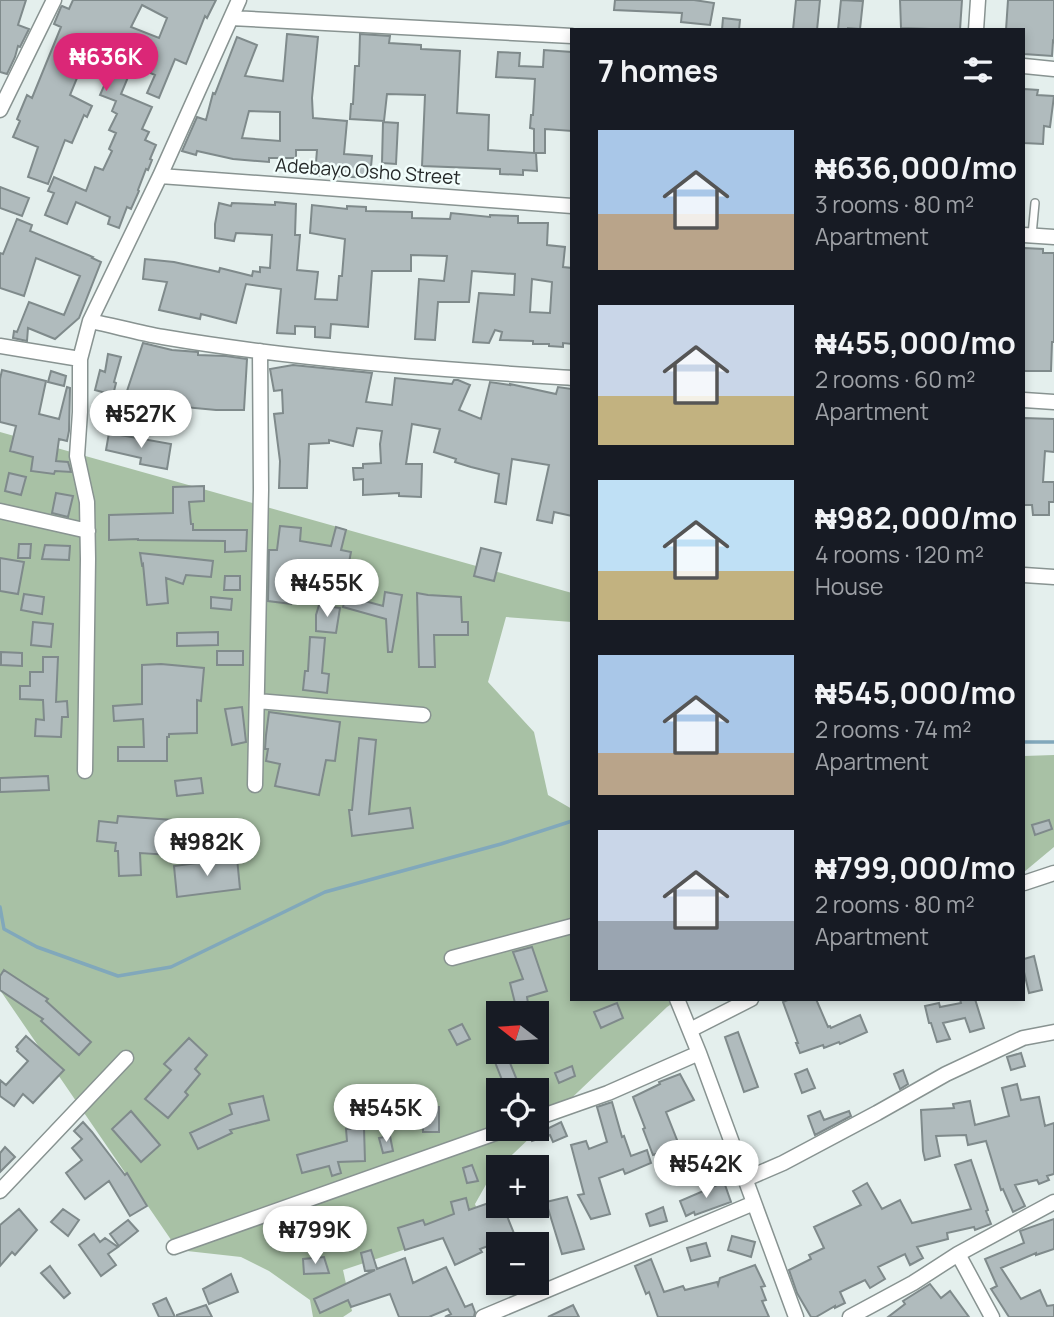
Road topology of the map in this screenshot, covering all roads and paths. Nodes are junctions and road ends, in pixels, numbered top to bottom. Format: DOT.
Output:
graph roads {
  1 [pos="54,0"];
  2 [pos="239,0"];
  3 [pos="978,0"];
  4 [pos="231,18"];
  5 [pos="976,28"];
  6 [pos="570,37"];
  7 [pos="1025,66"];
  8 [pos="1054,69"];
  9 [pos="4,93"];
  10 [pos="0,110"];
  11 [pos="160,176"];
  12 [pos="1035,203"];
  13 [pos="570,206"];
  14 [pos="1028,235"];
  15 [pos="1054,237"];
  16 [pos="90,321"];
  17 [pos="0,346"];
  18 [pos="260,351"];
  19 [pos="80,359"];
  20 [pos="570,378"];
  21 [pos="1025,400"];
  22 [pos="1054,402"];
  23 [pos="0,510"];
  24 [pos="88,531"];
  25 [pos="1025,575"];
  26 [pos="1054,577"];
  27 [pos="257,701"];
  28 [pos="422,715"];
  29 [pos="85,771"];
  30 [pos="255,785"];
  31 [pos="1054,873"];
  32 [pos="1025,883"];
  33 [pos="570,927"];
  34 [pos="452,958"];
  35 [pos="678,1001"];
  36 [pos="747,1001"];
  37 [pos="690,1030"];
  38 [pos="1054,1032"];
  39 [pos="699,1053"];
  40 [pos="126,1058"];
  41 [pos="549,1114"];
  42 [pos="486,1136"];
  43 [pos="746,1180"];
  44 [pos="0,1191"];
  45 [pos="1054,1202"];
  46 [pos="754,1203"];
  47 [pos="174,1247"];
  48 [pos="958,1254"];
  49 [pos="484,1317"];
  50 [pos="796,1317"];
  51 [pos="850,1317"];
  52 [pos="992,1317"];
  1 -- 9 [label="street"];
  2 -- 4 [label="street"];
  3 -- 5 [label="street"];
  4 -- 6 [label="street"];
  4 -- 11 [label="street"];
  7 -- 8 [label="street"];
  9 -- 10 [label="street"];
  11 -- 13 [label="street, Adebayo Osho Street"];
  11 -- 16 [label="street"];
  12 -- 14 [label="lane"];
  14 -- 15 [label="street"];
  16 -- 18 [label="street"];
  16 -- 19 [label="street"];
  17 -- 19 [label="street"];
  18 -- 20 [label="street"];
  18 -- 27 [label="street"];
  19 -- 24 [label="street"];
  21 -- 22 [label="street"];
  23 -- 24 [label="street"];
  24 -- 29 [label="street"];
  25 -- 26 [label="street"];
  27 -- 28 [label="street"];
  27 -- 30 [label="street"];
  31 -- 32 [label="street"];
  33 -- 34 [label="street"];
  35 -- 37 [label="street"];
  36 -- 37 [label="street"];
  37 -- 39 [label="street"];
  38 -- 43 [label="street"];
  39 -- 41 [label="street"];
  39 -- 43 [label="street"];
  40 -- 44 [label="street"];
  42 -- 47 [label="street"];
  43 -- 46 [label="street"];
  45 -- 48 [label="street"];
  46 -- 49 [label="street"];
  46 -- 50 [label="street"];
  48 -- 51 [label="street"];
  48 -- 52 [label="street"];
}
